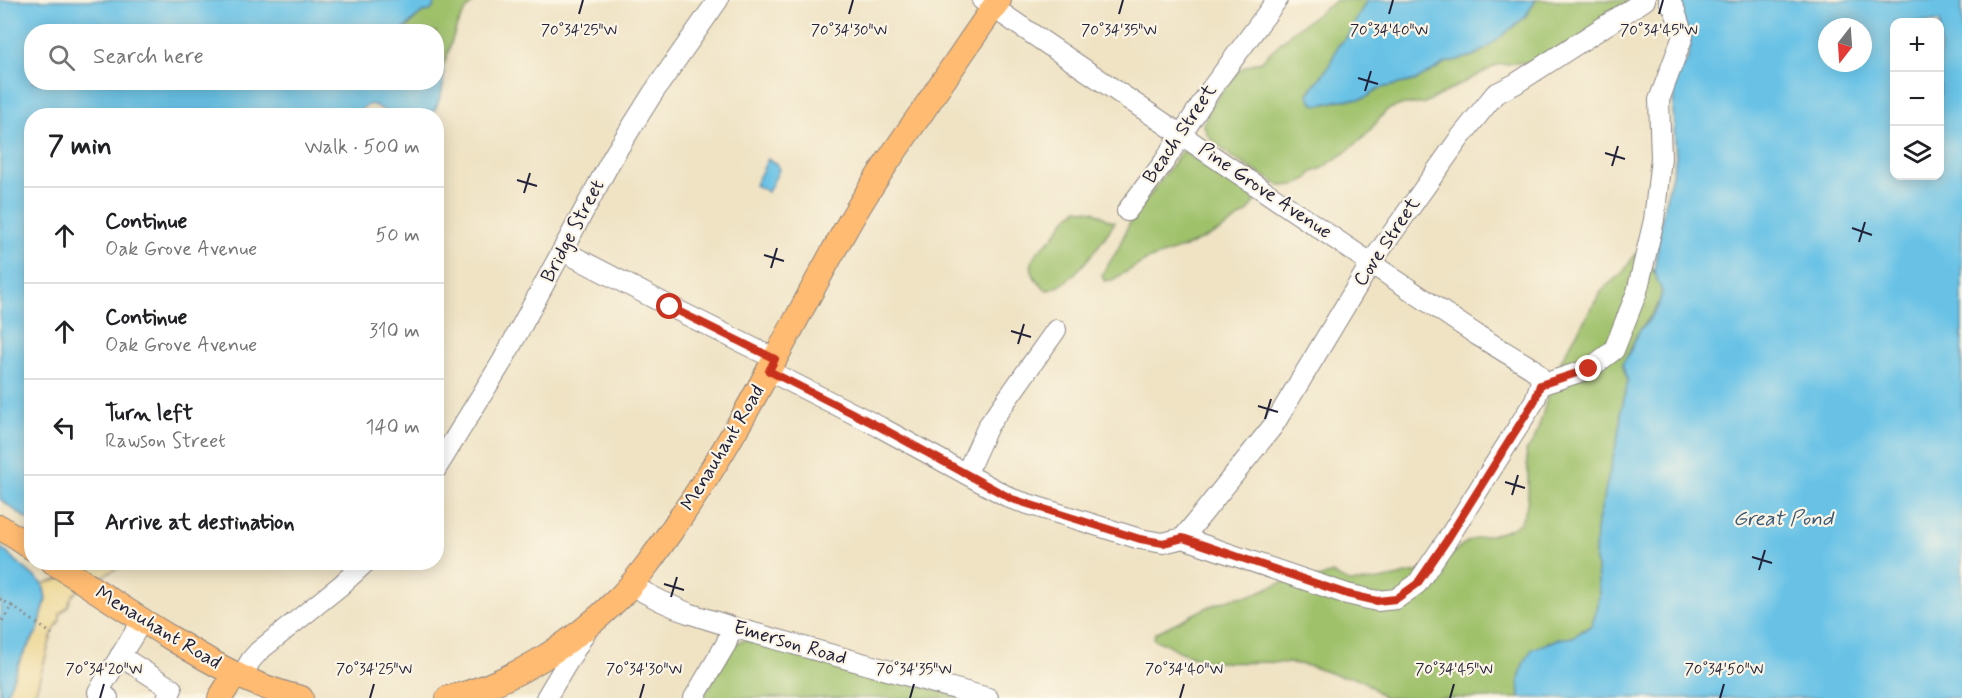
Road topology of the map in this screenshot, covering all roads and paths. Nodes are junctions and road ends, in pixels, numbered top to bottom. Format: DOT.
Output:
graph roads {
  1 [pos="718,0"];
  2 [pos="1277,0"];
  3 [pos="1645,0"];
  4 [pos="1669,0"];
  5 [pos="992,3"];
  6 [pos="1182,134"];
  7 [pos="1126,211"];
  8 [pos="562,250"];
  9 [pos="1371,263"];
  10 [pos="1056,330"];
  11 [pos="772,365"];
  12 [pos="1540,385"];
  13 [pos="444,456"];
  14 [pos="966,474"];
  15 [pos="0,527"];
  16 [pos="1183,538"];
  17 [pos="24,543"];
  18 [pos="65,570"];
  19 [pos="357,570"];
  20 [pos="630,585"];
  21 [pos="0,598"];
  22 [pos="12,606"];
  23 [pos="142,621"];
  24 [pos="591,623"];
  25 [pos="0,624"];
  26 [pos="732,627"];
  27 [pos="52,634"];
  28 [pos="120,656"];
  29 [pos="238,676"];
  30 [pos="170,693"];
  31 [pos="108,698"];
  32 [pos="220,698"];
  33 [pos="301,698"];
  34 [pos="448,698"];
  35 [pos="546,698"];
  36 [pos="694,698"];
  37 [pos="988,698"];
  1 -- 8 [label="street, Bridge Street"];
  2 -- 6 [label="street, Beach Street"];
  3 -- 9 [label="street, Cove Street"];
  4 -- 12 [label="street"];
  5 -- 6 [label="street, Pine Grove Avenue"];
  5 -- 11 [label="main road, Menauhant Road"];
  6 -- 7 [label="street, Beach Street"];
  6 -- 9 [label="street, Pine Grove Avenue"];
  8 -- 11 [label="street"];
  8 -- 13 [label="street, Bridge Street"];
  9 -- 12 [label="street, Pine Grove Avenue"];
  9 -- 16 [label="street, Cove Street"];
  10 -- 14 [label="street"];
  11 -- 14 [label="street"];
  11 -- 20 [label="main road, Menauhant Road"];
  12 -- 16 [label="street"];
  14 -- 16 [label="street"];
  15 -- 17 [label="main road"];
  18 -- 23 [label="main road, Menauhant Road"];
  19 -- 29 [label="street"];
  20 -- 24 [label="main road, Menauhant Road"];
  20 -- 26 [label="street, Emerson Road"];
  21 -- 22 [label="path"];
  22 -- 25 [label="path"];
  22 -- 27 [label="path"];
  23 -- 28 [label="street"];
  23 -- 29 [label="main road, Menauhant Road"];
  24 -- 34 [label="main road, Menauhant Road"];
  24 -- 35 [label="street"];
  26 -- 36 [label="street"];
  26 -- 37 [label="street, Emerson Road"];
  28 -- 30 [label="street"];
  28 -- 31 [label="street"];
  29 -- 32 [label="main road"];
  29 -- 33 [label="main road, Menauhant Road"];
}
